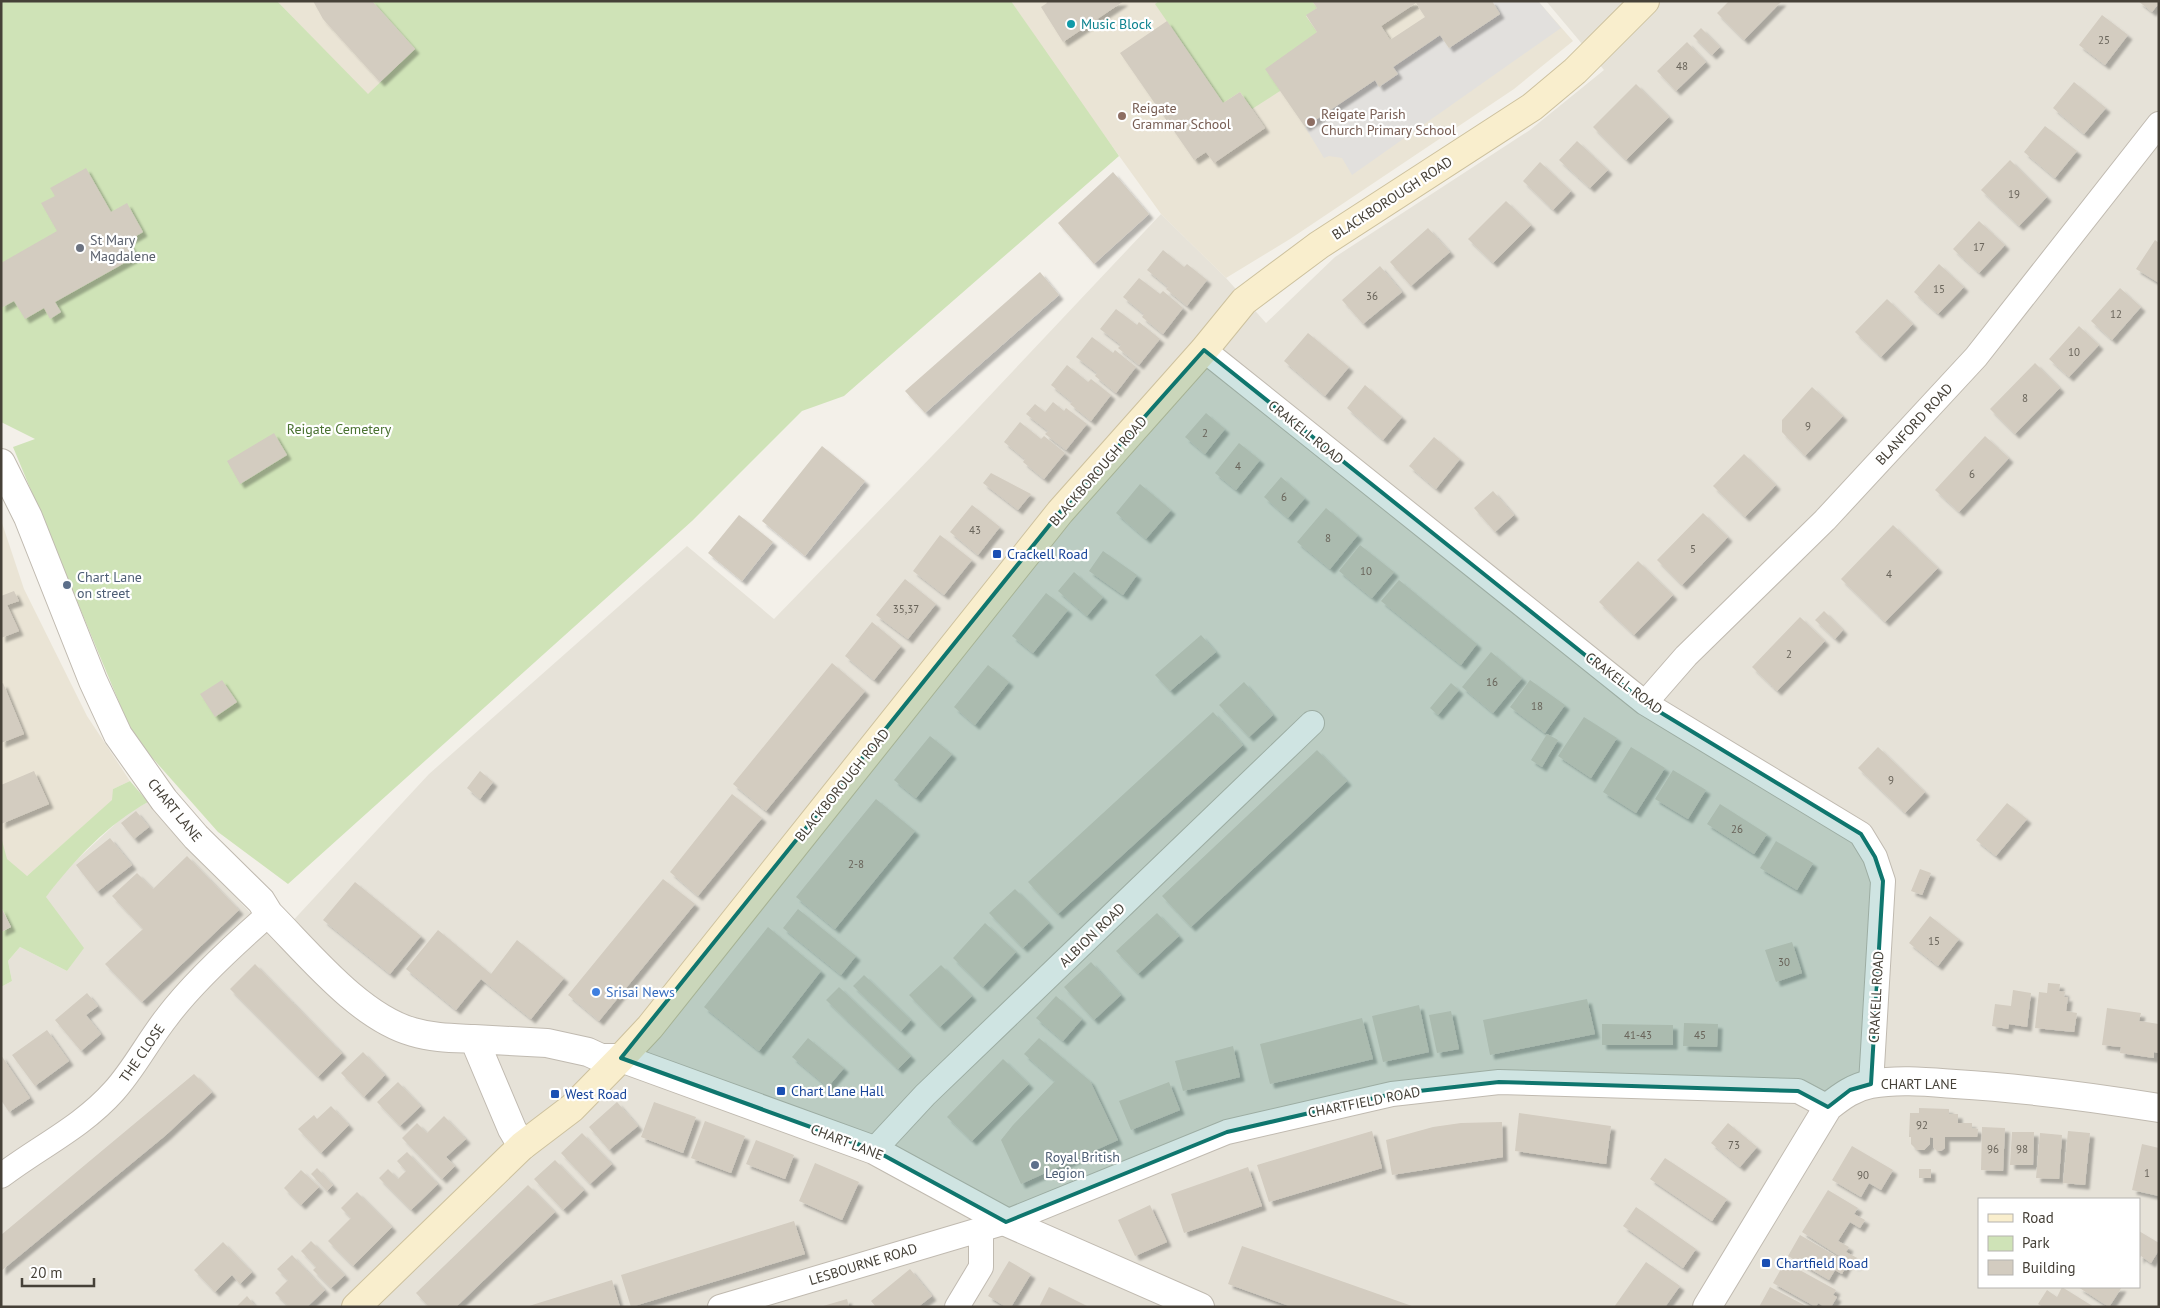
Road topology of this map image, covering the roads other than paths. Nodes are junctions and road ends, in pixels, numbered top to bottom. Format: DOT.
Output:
graph roads {
  1 [pos="1645,1"];
  2 [pos="2159,124"];
  3 [pos="1204,350"];
  4 [pos="1,464"];
  5 [pos="1646,702"];
  6 [pos="1312,723"];
  7 [pos="269,914"];
  8 [pos="474,1039"];
  9 [pos="621,1058"];
  10 [pos="1871,1084"];
  11 [pos="1828,1106"];
  12 [pos="2159,1108"];
  13 [pos="522,1146"];
  14 [pos="874,1150"];
  15 [pos="1,1176"];
  16 [pos="993,1225"];
  17 [pos="356,1307"];
  18 [pos="720,1307"];
  19 [pos="957,1307"];
  20 [pos="1200,1307"];
  21 [pos="1707,1307"];
  1 -- 3 [label="main road, BLACKBOROUGH ROAD"];
  2 -- 5 [label="street, BLANFORD ROAD"];
  3 -- 5 [label="street, CRAKELL ROAD"];
  3 -- 9 [label="main road, BLACKBOROUGH ROAD"];
  4 -- 7 [label="street, CHART LANE"];
  5 -- 10 [label="street, CRAKELL ROAD"];
  6 -- 14 [label="street, ALBION ROAD"];
  7 -- 8 [label="street, CHART LANE"];
  7 -- 15 [label="street, THE CLOSE"];
  8 -- 9 [label="street, CHART LANE"];
  8 -- 13 [label="street"];
  9 -- 13 [label="main road"];
  9 -- 14 [label="street, CHART LANE"];
  10 -- 11 [label="street, CHART LANE"];
  10 -- 12 [label="street, CHART LANE"];
  11 -- 16 [label="street, CHARTFIELD ROAD"];
  11 -- 21 [label="street, CHART LANE"];
  13 -- 17 [label="main road"];
  14 -- 16 [label="street, CHART LANE"];
  16 -- 18 [label="street, LESBOURNE ROAD"];
  16 -- 19 [label="street"];
  16 -- 20 [label="street, CHART LANE"];
}
